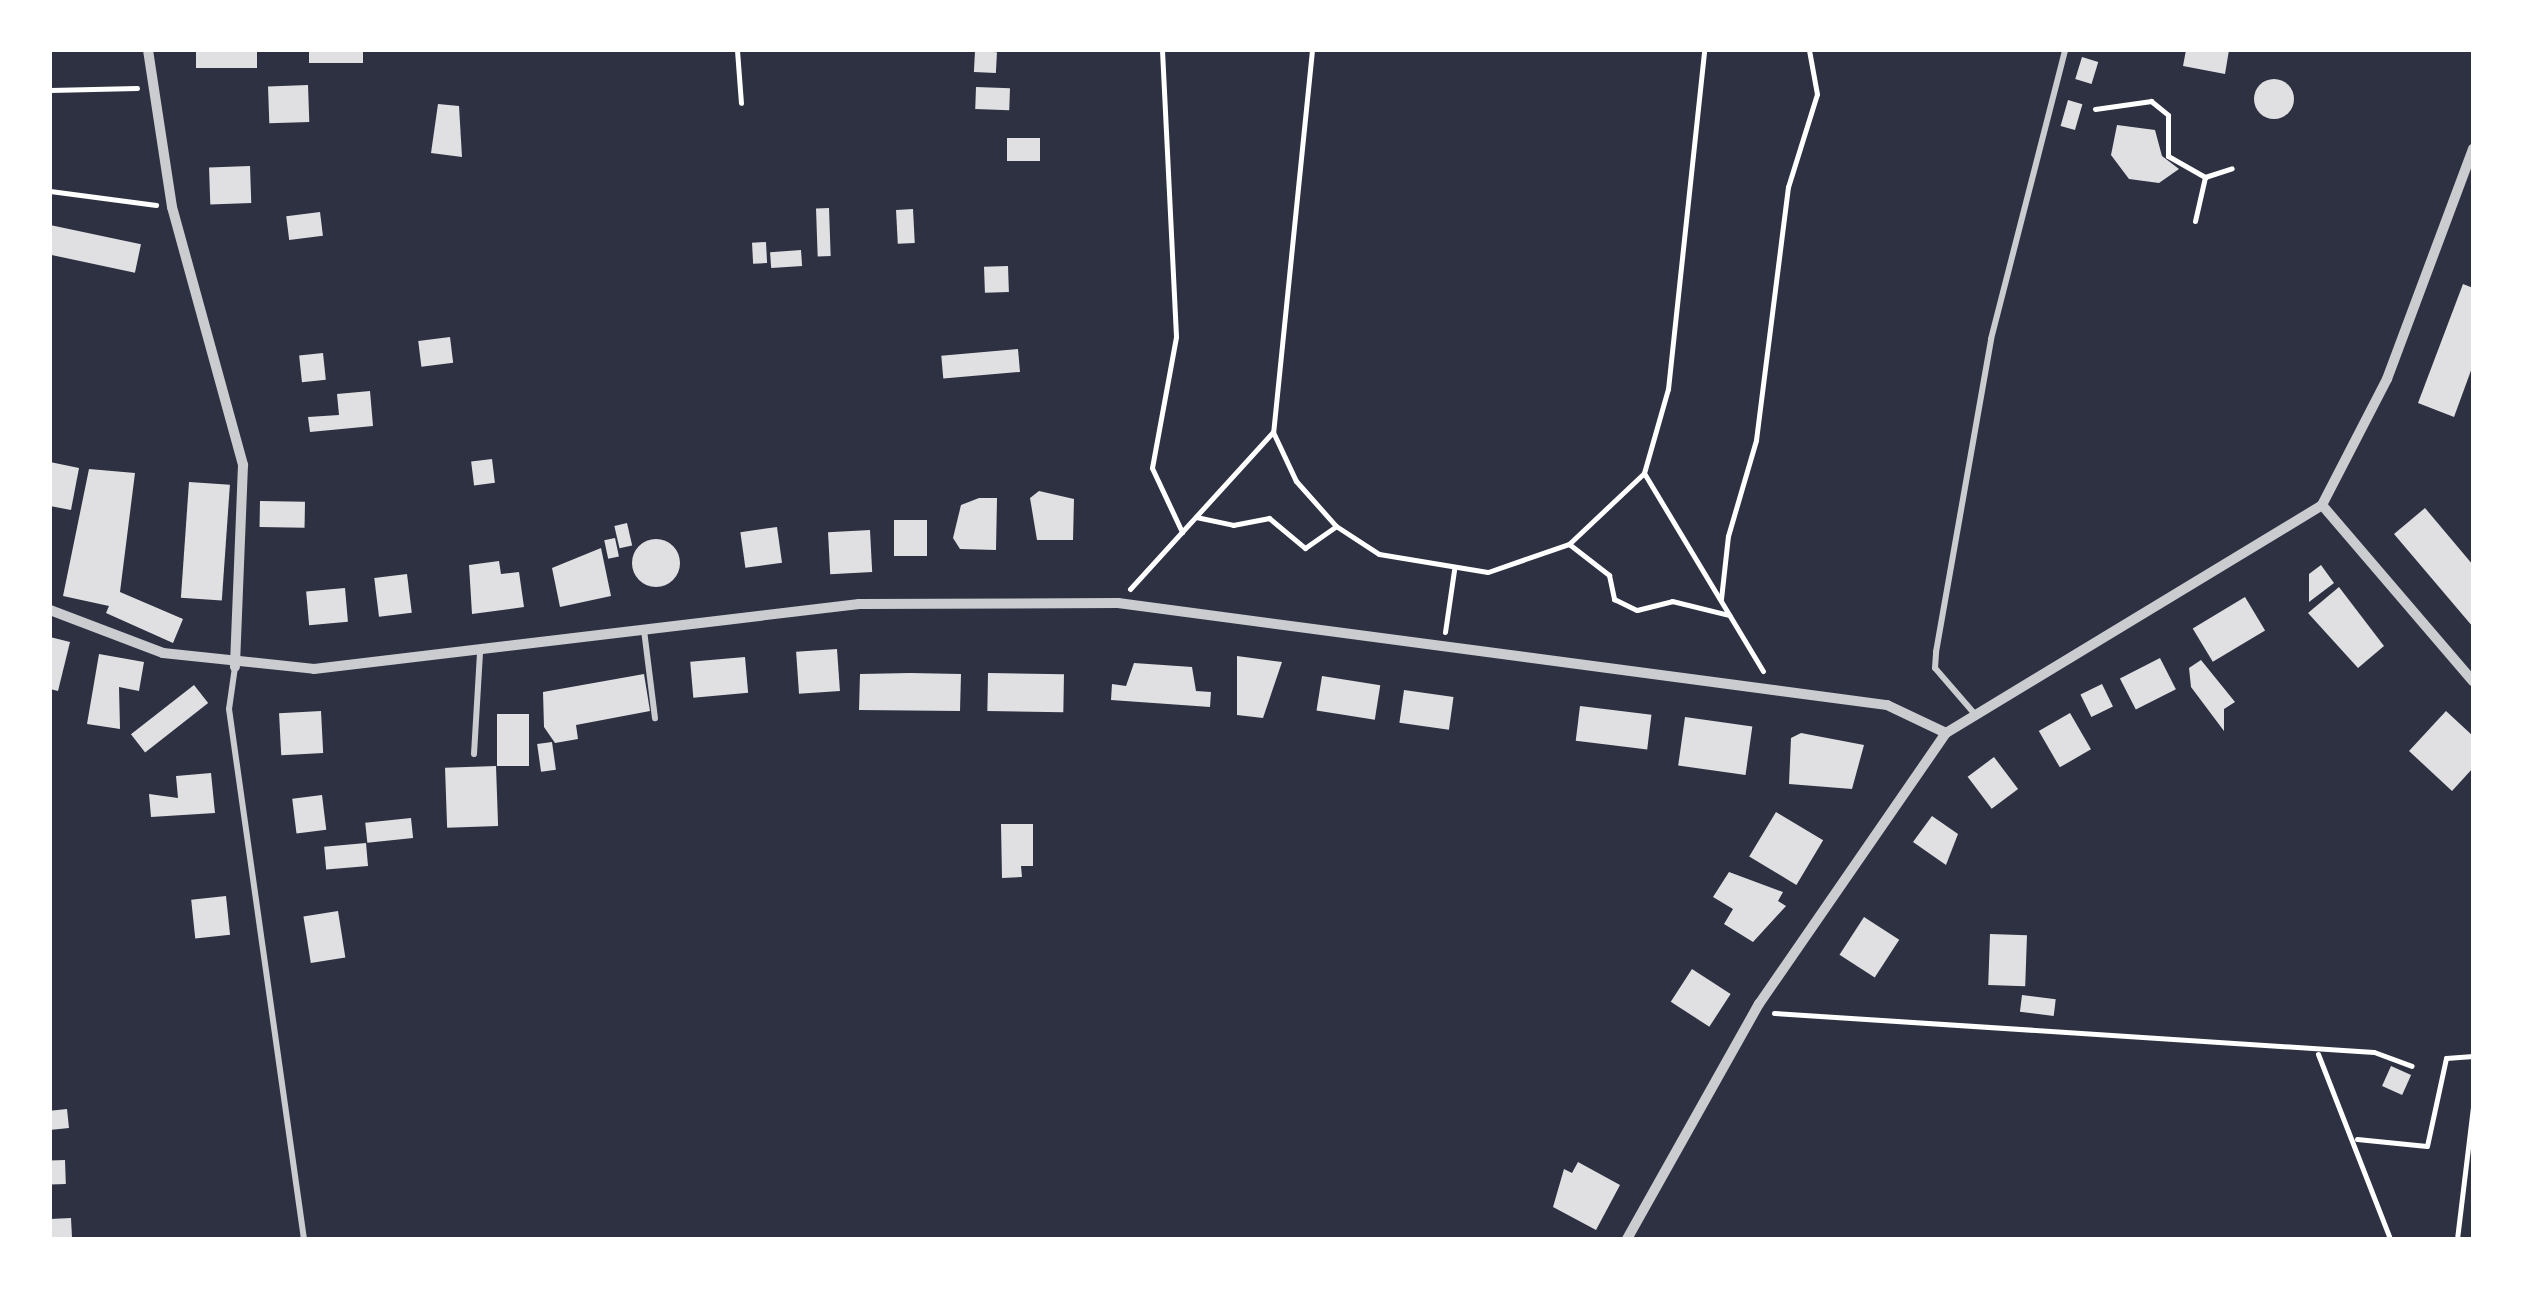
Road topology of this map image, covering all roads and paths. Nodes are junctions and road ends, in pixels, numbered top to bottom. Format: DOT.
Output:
graph roads {
  1 [pos="148,50"];
  2 [pos="738,50"];
  3 [pos="1162,50"];
  4 [pos="1312,50"];
  5 [pos="1704,50"];
  6 [pos="1809,50"];
  7 [pos="2065,50"];
  8 [pos="149,88"];
  9 [pos="50,90"];
  10 [pos="741,103"];
  11 [pos="2095,109"];
  12 [pos="2473,149"];
  13 [pos="2232,168"];
  14 [pos="2205,177"];
  15 [pos="50,190"];
  16 [pos="172,207"];
  17 [pos="2195,221"];
  18 [pos="1273,432"];
  19 [pos="1644,473"];
  20 [pos="2322,505"];
  21 [pos="1196,517"];
  22 [pos="1336,526"];
  23 [pos="1182,532"];
  24 [pos="1569,544"];
  25 [pos="1454,570"];
  26 [pos="1721,599"];
  27 [pos="1118,603"];
  28 [pos="50,610"];
  29 [pos="1730,615"];
  30 [pos="644,628"];
  31 [pos="1443,646"];
  32 [pos="480,654"];
  33 [pos="235,668"];
  34 [pos="2473,681"];
  35 [pos="1775,691"];
  36 [pos="1973,712"];
  37 [pos="655,718"];
  38 [pos="1946,734"];
  39 [pos="474,754"];
  40 [pos="1759,1004"];
  41 [pos="2318,1054"];
  42 [pos="2473,1056"];
  43 [pos="2412,1066"];
  44 [pos="2473,1106"];
  45 [pos="2357,1138"];
  46 [pos="304,1239"];
  47 [pos="1627,1239"];
  48 [pos="2390,1239"];
  49 [pos="2456,1239"];
  1 -- 8 [label="street"];
  2 -- 10 [label="path"];
  3 -- 23 [label="path"];
  4 -- 18 [label="path"];
  5 -- 19 [label="path"];
  6 -- 26 [label="path"];
  7 -- 36 [label="lane"];
  8 -- 9 [label="path"];
  8 -- 16 [label="street"];
  11 -- 14 [label="path"];
  12 -- 20 [label="street"];
  13 -- 14 [label="path"];
  14 -- 17 [label="path"];
  15 -- 16 [label="path"];
  16 -- 33 [label="street"];
  18 -- 21 [label="path"];
  18 -- 22 [label="path"];
  19 -- 24 [label="path"];
  19 -- 26 [label="path"];
  20 -- 34 [label="street"];
  20 -- 36 [label="street"];
  21 -- 22 [label="path"];
  21 -- 23 [label="path"];
  22 -- 25 [label="path"];
  23 -- 27 [label="path"];
  24 -- 25 [label="path"];
  24 -- 29 [label="path"];
  25 -- 31 [label="path"];
  26 -- 29 [label="path"];
  27 -- 30 [label="street"];
  27 -- 31 [label="street"];
  28 -- 33 [label="street"];
  29 -- 35 [label="path"];
  30 -- 32 [label="street"];
  30 -- 37 [label="lane"];
  31 -- 35 [label="street"];
  32 -- 33 [label="street"];
  32 -- 39 [label="lane"];
  33 -- 46 [label="lane"];
  35 -- 38 [label="street"];
  36 -- 38 [label="street"];
  38 -- 40 [label="street"];
  40 -- 41 [label="path"];
  40 -- 47 [label="street"];
  41 -- 43 [label="path"];
  41 -- 45 [label="path"];
  42 -- 45 [label="path"];
  44 -- 49 [label="path"];
  45 -- 48 [label="path"];
}
